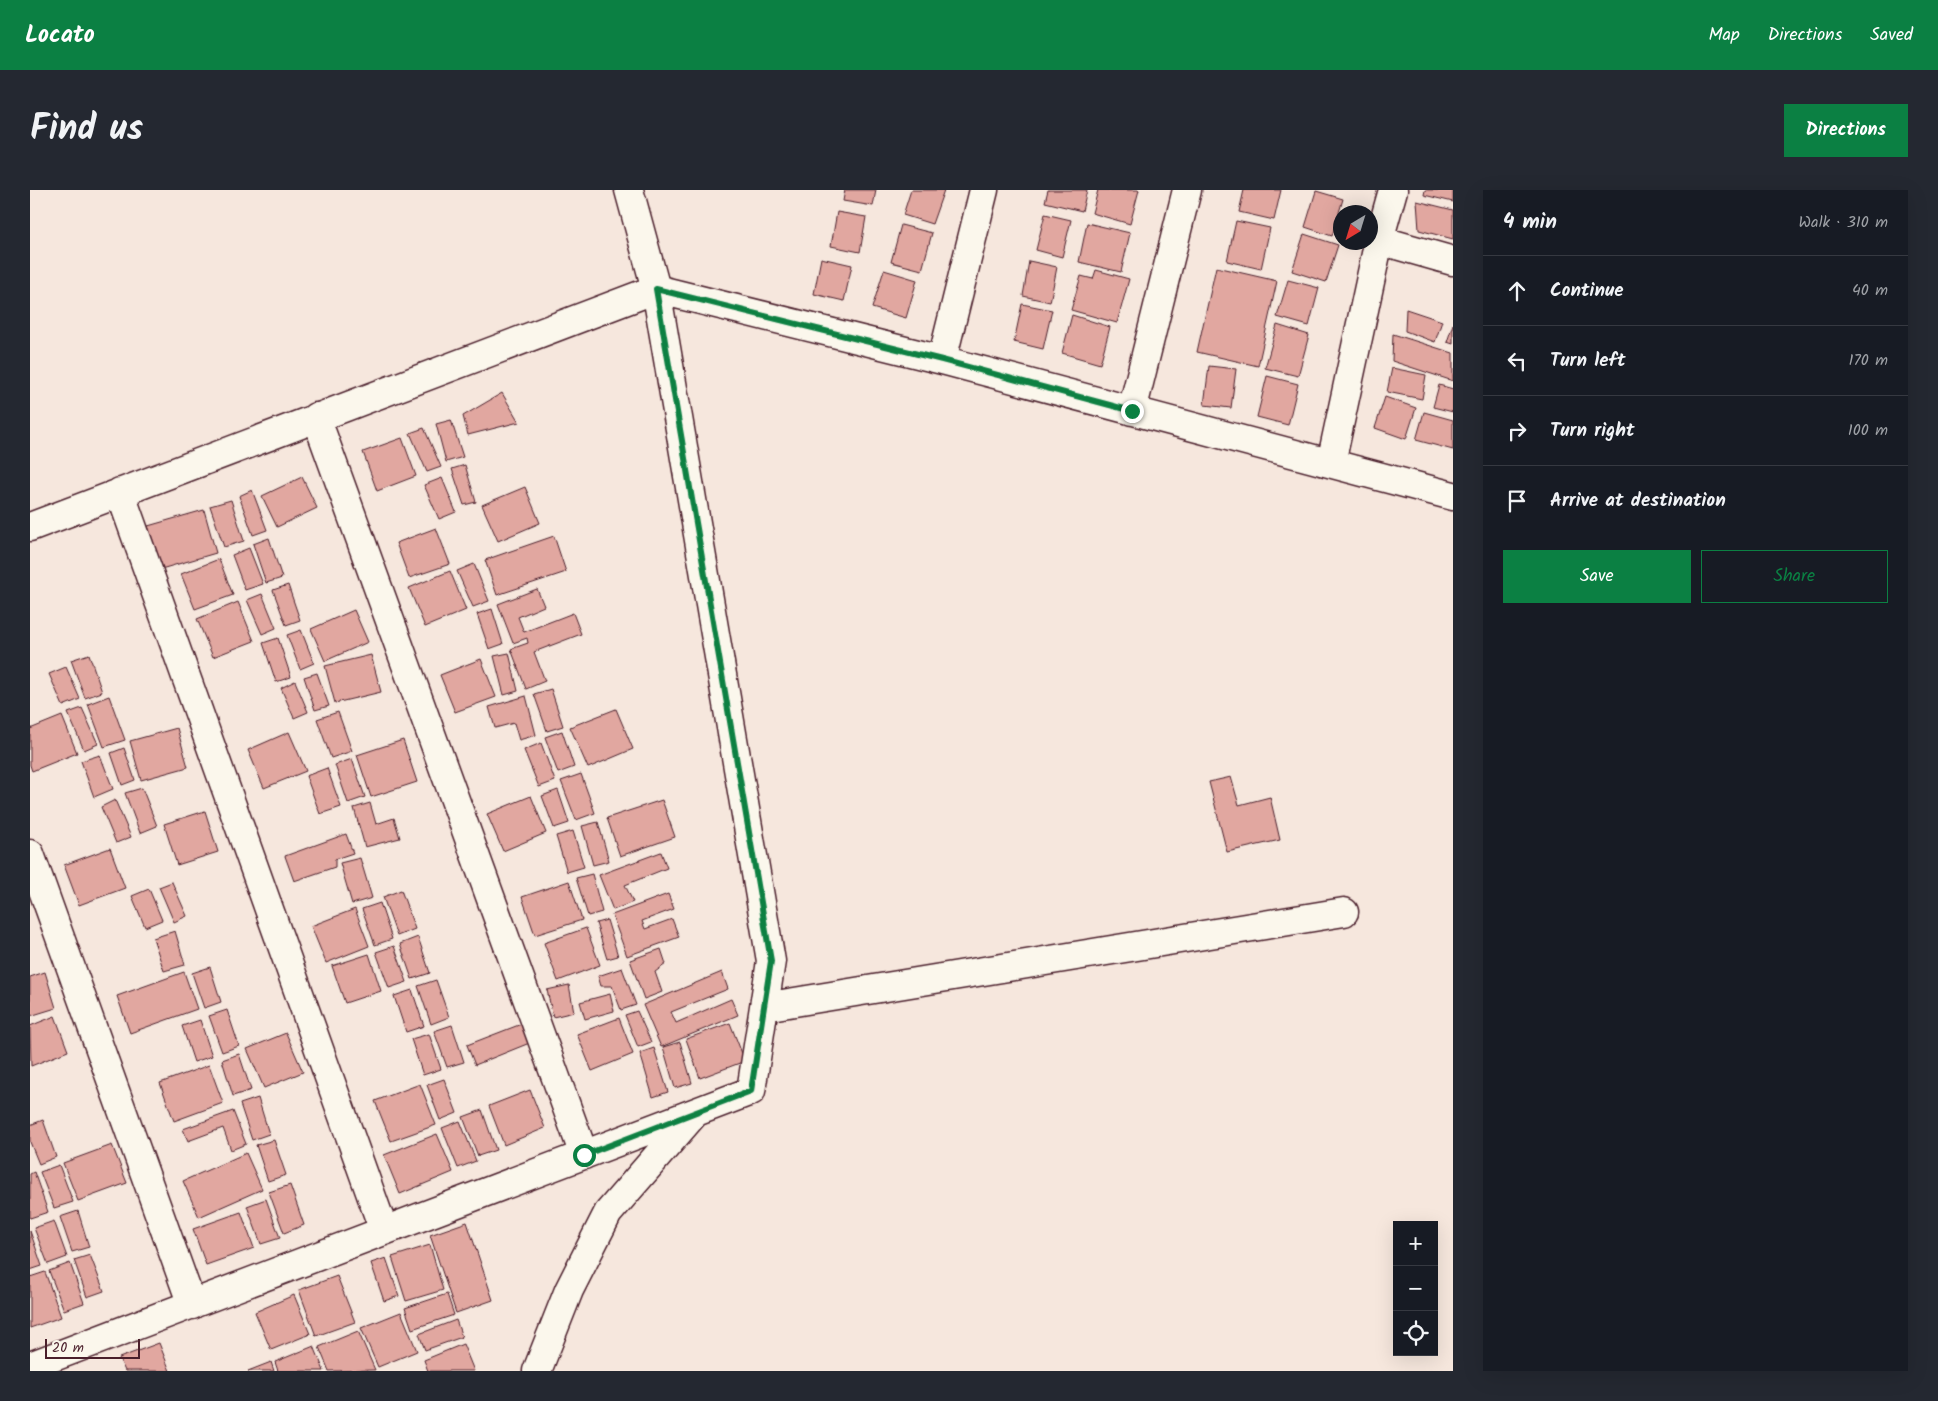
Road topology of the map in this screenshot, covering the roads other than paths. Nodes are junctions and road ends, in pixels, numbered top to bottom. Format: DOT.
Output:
graph roads {
  1 [pos="629,190"];
  2 [pos="984,190"];
  3 [pos="1187,190"];
  4 [pos="1393,190"];
  5 [pos="1379,240"];
  6 [pos="1453,261"];
  7 [pos="656,289"];
  8 [pos="942,360"];
  9 [pos="1132,411"];
  10 [pos="316,417"];
  11 [pos="1331,464"];
  12 [pos="120,492"];
  13 [pos="1453,496"];
  14 [pos="30,527"];
  15 [pos="30,854"];
  16 [pos="1344,912"];
  17 [pos="764,1007"];
  18 [pos="696,1112"];
  19 [pos="584,1155"];
  20 [pos="384,1232"];
  21 [pos="192,1305"];
  22 [pos="30,1366"];
  23 [pos="536,1371"];
  1 -- 7 [label="street"];
  2 -- 8 [label="street"];
  3 -- 9 [label="street"];
  4 -- 5 [label="street"];
  5 -- 6 [label="street"];
  5 -- 11 [label="street"];
  7 -- 8 [label="street"];
  7 -- 10 [label="street"];
  7 -- 17 [label="street"];
  8 -- 9 [label="street"];
  9 -- 11 [label="street"];
  10 -- 12 [label="street"];
  10 -- 19 [label="street"];
  11 -- 13 [label="street"];
  12 -- 14 [label="street"];
  12 -- 20 [label="street"];
  15 -- 21 [label="street"];
  16 -- 17 [label="street"];
  17 -- 18 [label="street"];
  18 -- 19 [label="street"];
  18 -- 23 [label="street"];
  19 -- 20 [label="street"];
  20 -- 21 [label="street"];
  21 -- 22 [label="street"];
}
